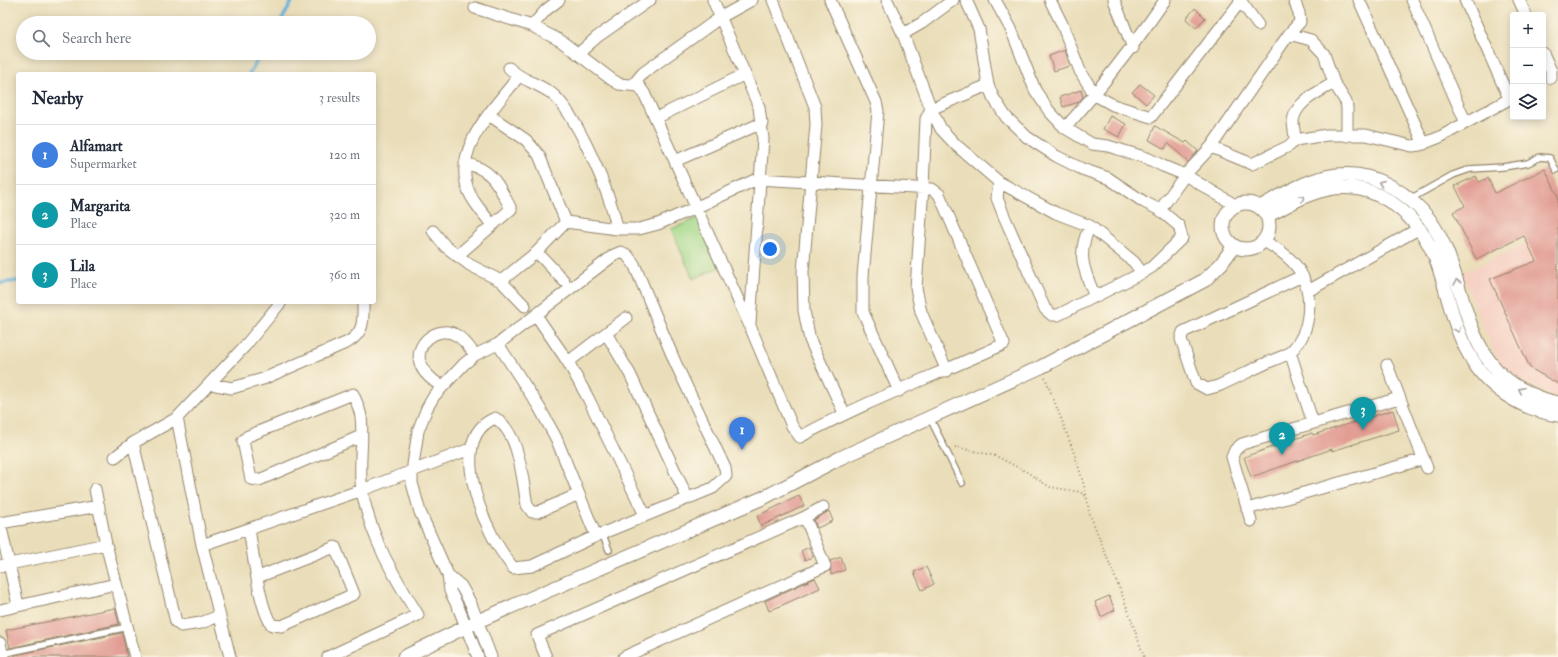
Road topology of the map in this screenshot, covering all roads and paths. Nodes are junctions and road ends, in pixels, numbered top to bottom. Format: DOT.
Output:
graph roads {
  1 [pos="558,0"];
  2 [pos="650,0"];
  3 [pos="713,0"];
  4 [pos="752,0"];
  5 [pos="773,0"];
  6 [pos="830,0"];
  7 [pos="887,0"];
  8 [pos="953,0"];
  9 [pos="966,0"];
  10 [pos="995,0"];
  11 [pos="1050,0"];
  12 [pos="1114,0"];
  13 [pos="1165,0"];
  14 [pos="1294,0"];
  15 [pos="1359,0"];
  16 [pos="1412,0"];
  17 [pos="1465,0"];
  18 [pos="1519,0"];
  19 [pos="1240,1"];
  20 [pos="475,8"];
  21 [pos="1525,12"];
  22 [pos="721,17"];
  23 [pos="532,26"];
  24 [pos="1258,26"];
  25 [pos="902,34"];
  26 [pos="1288,34"];
  27 [pos="1133,48"];
  28 [pos="578,54"];
  29 [pos="1546,60"];
  30 [pos="509,68"];
  31 [pos="745,74"];
  32 [pos="518,77"];
  33 [pos="1551,78"];
  34 [pos="1334,83"];
  35 [pos="633,85"];
  36 [pos="988,85"];
  37 [pos="1095,95"];
  38 [pos="1510,95"];
  39 [pos="1510,98"];
  40 [pos="931,109"];
  41 [pos="490,115"];
  42 [pos="656,118"];
  43 [pos="762,123"];
  44 [pos="1466,123"];
  45 [pos="1065,128"];
  46 [pos="1347,136"];
  47 [pos="1296,140"];
  48 [pos="1424,144"];
  49 [pos="1211,148"];
  50 [pos="675,161"];
  51 [pos="465,163"];
  52 [pos="1556,170"];
  53 [pos="1185,175"];
  54 [pos="761,179"];
  55 [pos="811,182"];
  56 [pos="999,182"];
  57 [pos="871,184"];
  58 [pos="923,187"];
  59 [pos="1409,199"];
  60 [pos="1235,205"];
  61 [pos="695,208"];
  62 [pos="1160,210"];
  63 [pos="1264,212"];
  64 [pos="566,222"];
  65 [pos="492,225"];
  66 [pos="1090,226"];
  67 [pos="617,228"];
  68 [pos="1420,228"];
  69 [pos="433,231"];
  70 [pos="1264,241"];
  71 [pos="1234,246"];
  72 [pos="537,252"];
  73 [pos="457,256"];
  74 [pos="1142,274"];
  75 [pos="1302,276"];
  76 [pos="501,281"];
  77 [pos="564,281"];
  78 [pos="1308,291"];
  79 [pos="1095,297"];
  80 [pos="279,304"];
  81 [pos="363,304"];
  82 [pos="525,306"];
  83 [pos="536,315"];
  84 [pos="626,318"];
  85 [pos="750,326"];
  86 [pos="606,333"];
  87 [pos="498,344"];
  88 [pos="1290,352"];
  89 [pos="475,355"];
  90 [pos="568,362"];
  91 [pos="1387,365"];
  92 [pos="1041,367"];
  93 [pos="947,371"];
  94 [pos="211,384"];
  95 [pos="442,387"];
  96 [pos="899,391"];
  97 [pos="1399,398"];
  98 [pos="1558,403"];
  99 [pos="844,413"];
  100 [pos="1558,415"];
  101 [pos="177,418"];
  102 [pos="930,418"];
  103 [pos="1313,423"];
  104 [pos="361,436"];
  105 [pos="133,443"];
  106 [pos="943,445"];
  107 [pos="470,448"];
  108 [pos="115,457"];
  109 [pos="412,472"];
  110 [pos="962,483"];
  111 [pos="95,489"];
  112 [pos="362,490"];
  113 [pos="579,494"];
  114 [pos="687,497"];
  115 [pos="1088,498"];
  116 [pos="99,506"];
  117 [pos="823,507"];
  118 [pos="1247,509"];
  119 [pos="645,515"];
  120 [pos="805,517"];
  121 [pos="1251,522"];
  122 [pos="0,523"];
  123 [pos="249,529"];
  124 [pos="599,535"];
  125 [pos="106,544"];
  126 [pos="202,545"];
  127 [pos="609,550"];
  128 [pos="5,565"];
  129 [pos="258,577"];
  130 [pos="116,584"];
  131 [pos="18,605"];
  132 [pos="0,610"];
  133 [pos="219,616"];
  134 [pos="472,624"];
  135 [pos="128,627"];
  136 [pos="1,652"];
  137 [pos="135,657"];
  138 [pos="230,657"];
  139 [pos="328,657"];
  140 [pos="404,657"];
  141 [pos="478,657"];
  142 [pos="491,657"];
  143 [pos="546,657"];
  144 [pos="625,657"];
  145 [pos="1144,657"];
  1 -- 23 [label="street"];
  2 -- 28 [label="street"];
  3 -- 22 [label="street"];
  4 -- 22 [label="street"];
  5 -- 55 [label="street"];
  6 -- 57 [label="street"];
  7 -- 25 [label="street"];
  8 -- 25 [label="street"];
  9 -- 36 [label="street"];
  10 -- 45 [label="street"];
  11 -- 37 [label="street"];
  12 -- 27 [label="street"];
  13 -- 27 [label="street"];
  14 -- 26 [label="street"];
  15 -- 48 [label="street"];
  16 -- 44 [label="street"];
  17 -- 38 [label="street"];
  18 -- 21 [label="street"];
  19 -- 24 [label="street"];
  19 -- 37 [label="street"];
  20 -- 23 [label="street"];
  22 -- 31 [label="street"];
  22 -- 35 [label="street"];
  23 -- 28 [label="street"];
  25 -- 40 [label="street"];
  26 -- 34 [label="street"];
  26 -- 49 [label="street"];
  27 -- 37 [label="street"];
  28 -- 35 [label="street"];
  29 -- 33 [label="street"];
  30 -- 32 [label="street"];
  31 -- 42 [label="street"];
  31 -- 43 [label="street"];
  32 -- 41 [label="street"];
  32 -- 67 [label="street"];
  34 -- 46 [label="street"];
  34 -- 47 [label="street"];
  35 -- 42 [label="street"];
  36 -- 40 [label="street"];
  36 -- 62 [label="street"];
  37 -- 45 [label="street"];
  39 -- 44 [label="street"];
  40 -- 56 [label="street"];
  40 -- 58 [label="street"];
  41 -- 51 [label="street"];
  41 -- 64 [label="street"];
  42 -- 50 [label="street"];
  43 -- 50 [label="street"];
  43 -- 54 [label="street"];
  44 -- 48 [label="street"];
  45 -- 53 [label="street"];
  46 -- 47 [label="street"];
  46 -- 48 [label="street"];
  47 -- 49 [label="street"];
  49 -- 53 [label="street"];
  50 -- 61 [label="street"];
  51 -- 65 [label="street"];
  51 -- 65 [label="street"];
  52 -- 59 [label="lane"];
  53 -- 60 [label="street"];
  53 -- 62 [label="street"];
  54 -- 55 [label="street"];
  54 -- 61 [label="street"];
  54 -- 85 [label="street"];
  55 -- 57 [label="street"];
  55 -- 99 [label="street"];
  56 -- 66 [label="street"];
  56 -- 79 [label="street"];
  57 -- 58 [label="street"];
  57 -- 96 [label="street"];
  58 -- 93 [label="street"];
  58 -- 93 [label="street"];
  59 -- 63 [label="street, one-way"];
  98 -- 59 [label="street, one-way"];
  60 -- 63 [label="street"];
  60 -- 71 [label="street"];
  61 -- 67 [label="street"];
  61 -- 85 [label="street"];
  62 -- 74 [label="street"];
  63 -- 68 [label="street, one-way"];
  63 -- 70 [label="street"];
  64 -- 67 [label="street"];
  64 -- 72 [label="street"];
  65 -- 73 [label="street"];
  66 -- 74 [label="street"];
  66 -- 79 [label="street"];
  68 -- 78 [label="street"];
  68 -- 100 [label="street, one-way"];
  69 -- 73 [label="street"];
  70 -- 71 [label="street"];
  70 -- 75 [label="street"];
  71 -- 92 [label="street"];
  72 -- 76 [label="street"];
  72 -- 77 [label="street"];
  73 -- 76 [label="street"];
  74 -- 79 [label="street"];
  75 -- 78 [label="street"];
  75 -- 88 [label="street"];
  76 -- 82 [label="street"];
  78 -- 88 [label="street"];
  80 -- 94 [label="street"];
  81 -- 94 [label="street"];
  83 -- 87 [label="street"];
  83 -- 90 [label="street"];
  83 -- 114 [label="street"];
  84 -- 86 [label="street"];
  85 -- 99 [label="street"];
  86 -- 90 [label="street"];
  86 -- 114 [label="street"];
  87 -- 89 [label="street"];
  87 -- 113 [label="street"];
  88 -- 103 [label="street"];
  89 -- 95 [label="street"];
  89 -- 95 [label="street"];
  90 -- 119 [label="street"];
  91 -- 97 [label="street"];
  92 -- 102 [label="street"];
  92 -- 115 [label="path"];
  93 -- 96 [label="street"];
  94 -- 101 [label="street"];
  95 -- 109 [label="street"];
  96 -- 99 [label="street"];
  97 -- 103 [label="street"];
  97 -- 118 [label="street"];
  101 -- 105 [label="street"];
  101 -- 126 [label="street"];
  102 -- 106 [label="lane"];
  102 -- 134 [label="street"];
  103 -- 118 [label="street"];
  104 -- 104 [label="street"];
  104 -- 112 [label="street"];
  105 -- 108 [label="street"];
  105 -- 133 [label="street"];
  106 -- 110 [label="lane"];
  106 -- 115 [label="path"];
  107 -- 109 [label="street"];
  107 -- 113 [label="street"];
  107 -- 124 [label="street"];
  109 -- 112 [label="street"];
  109 -- 134 [label="street"];
  111 -- 116 [label="street"];
  112 -- 123 [label="street"];
  112 -- 139 [label="street"];
  113 -- 124 [label="street"];
  114 -- 119 [label="street"];
  115 -- 145 [label="path"];
  116 -- 122 [label="street"];
  116 -- 125 [label="street"];
  117 -- 120 [label="street"];
  118 -- 121 [label="street"];
  119 -- 124 [label="street"];
  120 -- 143 [label="street"];
  120 -- 144 [label="street"];
  122 -- 128 [label="street"];
  123 -- 126 [label="street"];
  123 -- 129 [label="street"];
  124 -- 127 [label="lane"];
  125 -- 128 [label="street"];
  125 -- 130 [label="street"];
  126 -- 133 [label="street"];
  128 -- 131 [label="street"];
  129 -- 129 [label="street"];
  130 -- 131 [label="street"];
  130 -- 135 [label="street"];
  131 -- 132 [label="street"];
  133 -- 138 [label="street"];
  134 -- 140 [label="street"];
  134 -- 141 [label="street"];
  134 -- 142 [label="street"];
  135 -- 136 [label="lane"];
  135 -- 137 [label="street"];
}
